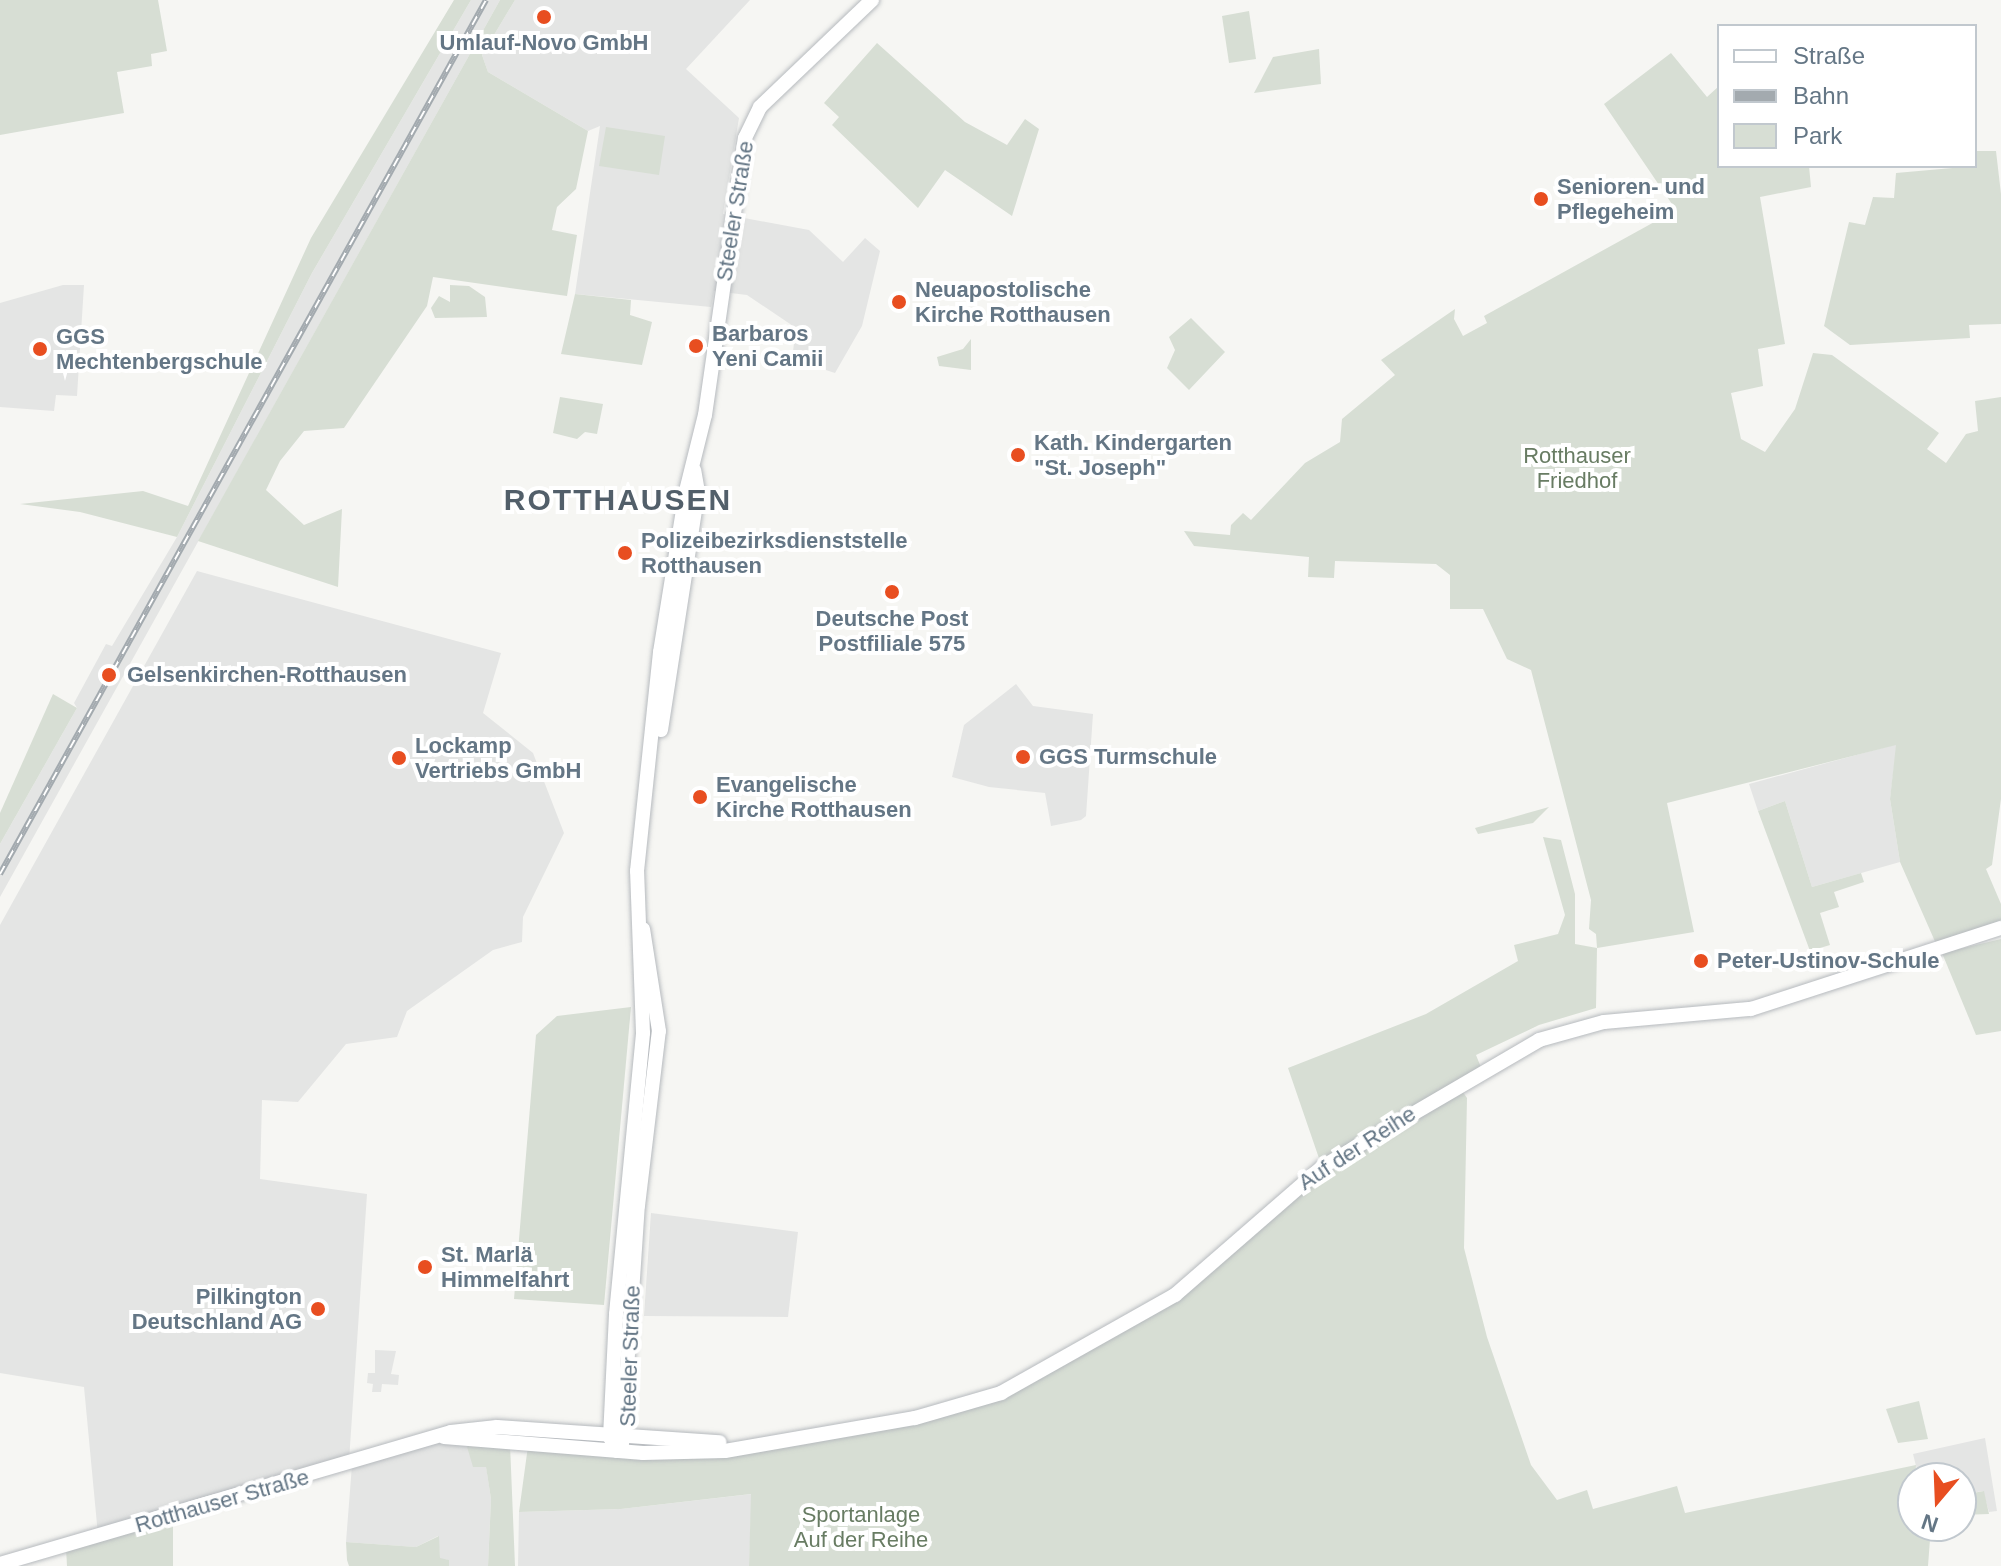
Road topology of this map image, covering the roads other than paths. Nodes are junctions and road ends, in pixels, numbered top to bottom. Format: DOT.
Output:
graph roads {
  1 [pos="872,0"];
  2 [pos="638,916"];
  3 [pos="2001,928"];
  4 [pos="444,1437"];
  5 [pos="610,1437"];
  6 [pos="622,1444"];
  7 [pos="527,1445"];
  8 [pos="0,1564"];
  1 -- 2 [label="main road, Steeler Straße"];
  2 -- 5 [label="main road, Steeler Straße"];
  2 -- 6 [label="main road, Steeler Straße"];
  3 -- 6 [label="main road, Auf der Reihe"];
  4 -- 5 [label="main road, Rotthauser Straße"];
  4 -- 7 [label="main road, Rotthauser Straße"];
  4 -- 8 [label="main road, Rotthauser Straße"];
  5 -- 6 [label="main road, Steeler Straße"];
  6 -- 7 [label="main road, Auf der Reihe"];
}
